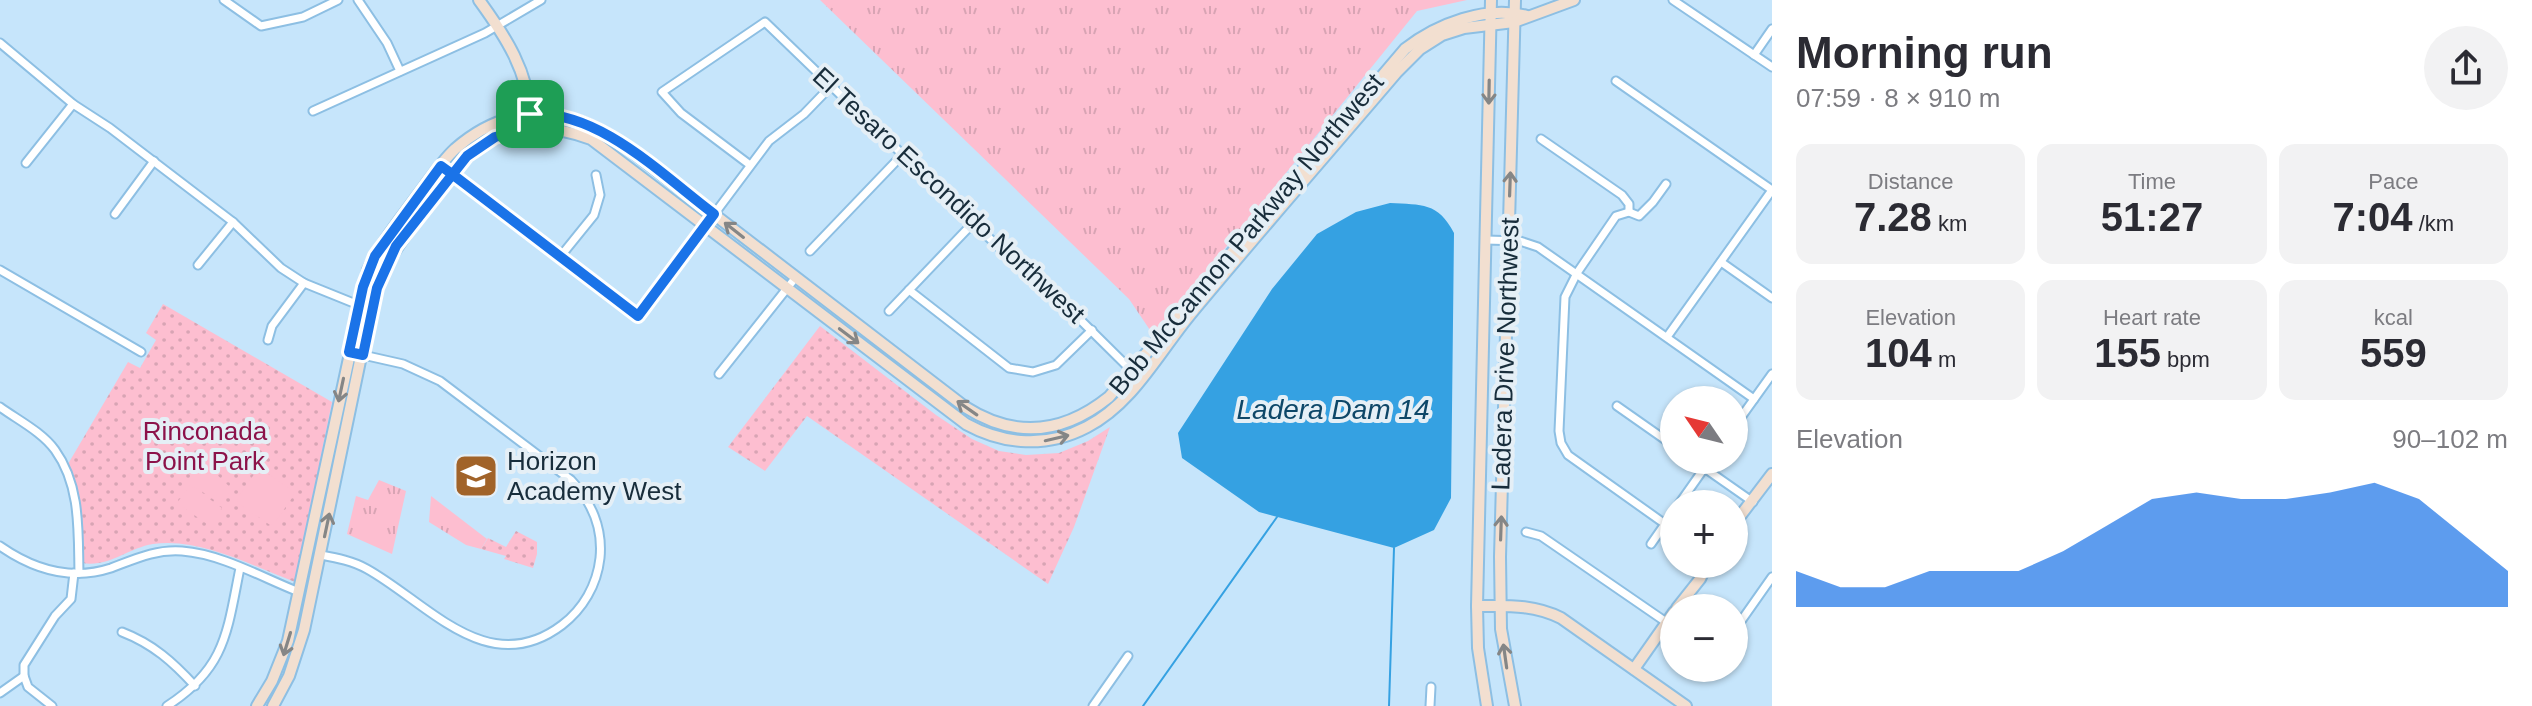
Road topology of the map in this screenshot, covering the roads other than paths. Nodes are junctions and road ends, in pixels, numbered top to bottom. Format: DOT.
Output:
graph roads {
  1 [pos="224,0"];
  2 [pos="338,0"];
  3 [pos="358,0"];
  4 [pos="479,0"];
  5 [pos="541,0"];
  6 [pos="1491,0"];
  7 [pos="1515,0"];
  8 [pos="1574,0"];
  9 [pos="1673,0"];
  10 [pos="1514,17"];
  11 [pos="1491,19"];
  12 [pos="497,26"];
  13 [pos="1772,29"];
  14 [pos="0,43"];
  15 [pos="1754,55"];
  16 [pos="1772,67"];
  17 [pos="400,71"];
  18 [pos="1616,81"];
  19 [pos="832,85"];
  20 [pos="73,104"];
  21 [pos="313,111"];
  22 [pos="530,114"];
  23 [pos="532,128"];
  24 [pos="1541,139"];
  25 [pos="903,154"];
  26 [pos="154,161"];
  27 [pos="26,163"];
  28 [pos="750,165"];
  29 [pos="441,166"];
  30 [pos="452,174"];
  31 [pos="596,175"];
  32 [pos="1666,184"];
  33 [pos="1772,190"];
  34 [pos="1629,212"];
  35 [pos="115,214"];
  36 [pos="714,214"];
  37 [pos="233,222"];
  38 [pos="974,222"];
  39 [pos="706,225"];
  40 [pos="1486,240"];
  41 [pos="1508,241"];
  42 [pos="810,251"];
  43 [pos="560,257"];
  44 [pos="1721,262"];
  45 [pos="198,265"];
  46 [pos="0,270"];
  47 [pos="1577,273"];
  48 [pos="796,277"];
  49 [pos="304,283"];
  50 [pos="787,289"];
  51 [pos="909,290"];
  52 [pos="1772,298"];
  53 [pos="359,306"];
  54 [pos="371,308"];
  55 [pos="889,311"];
  56 [pos="1092,330"];
  57 [pos="1667,337"];
  58 [pos="268,340"];
  59 [pos="141,352"];
  60 [pos="349,352"];
  61 [pos="363,355"];
  62 [pos="1131,370"];
  63 [pos="719,374"];
  64 [pos="1772,374"];
  65 [pos="1754,399"];
  66 [pos="1617,406"];
  67 [pos="0,407"];
  68 [pos="1748,407"];
  69 [pos="1660,436"];
  70 [pos="1713,474"];
  71 [pos="1772,474"];
  72 [pos="1753,502"];
  73 [pos="1748,508"];
  74 [pos="1660,520"];
  75 [pos="1660,531"];
  76 [pos="1526,532"];
  77 [pos="1651,544"];
  78 [pos="0,546"];
  79 [pos="307,552"];
  80 [pos="321,555"];
  81 [pos="240,568"];
  82 [pos="77,573"];
  83 [pos="1772,577"];
  84 [pos="1700,578"];
  85 [pos="299,592"];
  86 [pos="1688,594"];
  87 [pos="312,595"];
  88 [pos="1477,606"];
  89 [pos="1500,606"];
  90 [pos="1748,611"];
  91 [pos="1660,618"];
  92 [pos="1660,631"];
  93 [pos="122,632"];
  94 [pos="1128,656"];
  95 [pos="1634,669"];
  96 [pos="24,676"];
  97 [pos="195,686"];
  98 [pos="1431,687"];
  99 [pos="0,693"];
  100 [pos="52,706"];
  101 [pos="167,706"];
  102 [pos="257,706"];
  103 [pos="273,706"];
  104 [pos="1093,706"];
  105 [pos="1430,706"];
  106 [pos="1487,706"];
  107 [pos="1515,706"];
  108 [pos="1686,706"];
  1 -- 2 [label="street"];
  3 -- 17 [label="street"];
  4 -- 12 [label="street"];
  5 -- 12 [label="street"];
  6 -- 11 [label="street, Ladera Drive Northwest"];
  7 -- 10 [label="street, Ladera Drive Northwest"];
  8 -- 10 [label="street"];
  9 -- 15 [label="street"];
  10 -- 11 [label="street"];
  41 -- 10 [label="street, Ladera Drive Northwest, one-way"];
  11 -- 40 [label="street, Ladera Drive Northwest, one-way"];
  50 -- 11 [label="street, Bob McCannon Parkway Northwest, one-way"];
  11 -- 62 [label="street, Bob McCannon Parkway Northwest"];
  12 -- 17 [label="street"];
  12 -- 22 [label="street"];
  13 -- 15 [label="street"];
  14 -- 20 [label="street"];
  15 -- 16 [label="street"];
  17 -- 21 [label="street"];
  18 -- 33 [label="street"];
  19 -- 25 [label="street, El Tesaro Escondido Northwest"];
  19 -- 28 [label="street"];
  19 -- 28 [label="street, El Tesaro Escondido Northwest"];
  20 -- 26 [label="street"];
  20 -- 27 [label="street"];
  22 -- 23 [label="street"];
  22 -- 29 [label="street, Bob McCannon Parkway Northwest"];
  22 -- 36 [label="street, Bob McCannon Parkway Northwest"];
  23 -- 30 [label="street, Bob McCannon Parkway Northwest"];
  23 -- 39 [label="street, Bob McCannon Parkway Northwest"];
  24 -- 34 [label="street"];
  25 -- 38 [label="street, El Tesaro Escondido Northwest"];
  25 -- 42 [label="street"];
  26 -- 35 [label="street"];
  26 -- 37 [label="street"];
  28 -- 36 [label="street"];
  29 -- 30 [label="street"];
  29 -- 53 [label="street, Bob McCannon Parkway Northwest"];
  30 -- 43 [label="street"];
  30 -- 54 [label="street, Bob McCannon Parkway Northwest"];
  31 -- 43 [label="street"];
  32 -- 34 [label="street"];
  33 -- 44 [label="street"];
  34 -- 47 [label="street"];
  36 -- 39 [label="street"];
  48 -- 36 [label="street, Bob McCannon Parkway Northwest, one-way"];
  37 -- 45 [label="street"];
  37 -- 49 [label="street"];
  38 -- 51 [label="street"];
  38 -- 56 [label="street, El Tesaro Escondido Northwest"];
  39 -- 43 [label="street"];
  39 -- 50 [label="street, Bob McCannon Parkway Northwest"];
  40 -- 41 [label="street"];
  40 -- 88 [label="street, Ladera Drive Northwest"];
  41 -- 47 [label="street"];
  89 -- 41 [label="street, Ladera Drive Northwest, one-way"];
  44 -- 52 [label="street"];
  44 -- 57 [label="street"];
  46 -- 59 [label="street"];
  47 -- 57 [label="street"];
  47 -- 74 [label="street"];
  48 -- 50 [label="street"];
  62 -- 48 [label="street, Bob McCannon Parkway Northwest, one-way"];
  49 -- 53 [label="street"];
  49 -- 58 [label="street"];
  50 -- 63 [label="street"];
  51 -- 55 [label="street"];
  51 -- 56 [label="street"];
  53 -- 54 [label="street"];
  53 -- 60 [label="street, Bob McCannon Parkway Northwest"];
  54 -- 61 [label="street, Bob McCannon Parkway Northwest"];
  56 -- 62 [label="street, El Tesaro Escondido Northwest"];
  57 -- 65 [label="street"];
  60 -- 61 [label="street"];
  60 -- 79 [label="street, Bob McCannon Parkway Northwest, one-way"];
  80 -- 61 [label="street, Bob McCannon Parkway Northwest, one-way"];
  61 -- 80 [label="street"];
  64 -- 65 [label="street"];
  65 -- 68 [label="street"];
  66 -- 69 [label="street"];
  67 -- 82 [label="street"];
  70 -- 72 [label="street"];
  71 -- 72 [label="street"];
  72 -- 73 [label="street"];
  75 -- 77 [label="street"];
  76 -- 91 [label="street"];
  78 -- 82 [label="street"];
  79 -- 80 [label="street"];
  79 -- 85 [label="street, Bob McCannon Parkway Northwest"];
  80 -- 87 [label="street, Bob McCannon Parkway Northwest"];
  81 -- 82 [label="street"];
  81 -- 85 [label="street"];
  81 -- 97 [label="street"];
  82 -- 96 [label="street"];
  83 -- 90 [label="street"];
  84 -- 86 [label="street"];
  85 -- 87 [label="street"];
  85 -- 102 [label="street, Bob McCannon Parkway Northwest, one-way"];
  87 -- 103 [label="street, Bob McCannon Parkway Northwest"];
  88 -- 89 [label="street"];
  88 -- 106 [label="street, Ladera Drive Northwest"];
  89 -- 95 [label="street"];
  107 -- 89 [label="street, Ladera Drive Northwest, one-way"];
  92 -- 95 [label="street"];
  93 -- 97 [label="street"];
  94 -- 104 [label="street"];
  95 -- 108 [label="street"];
  96 -- 99 [label="street"];
  96 -- 100 [label="street"];
  97 -- 101 [label="street"];
  98 -- 105 [label="street"];
}
